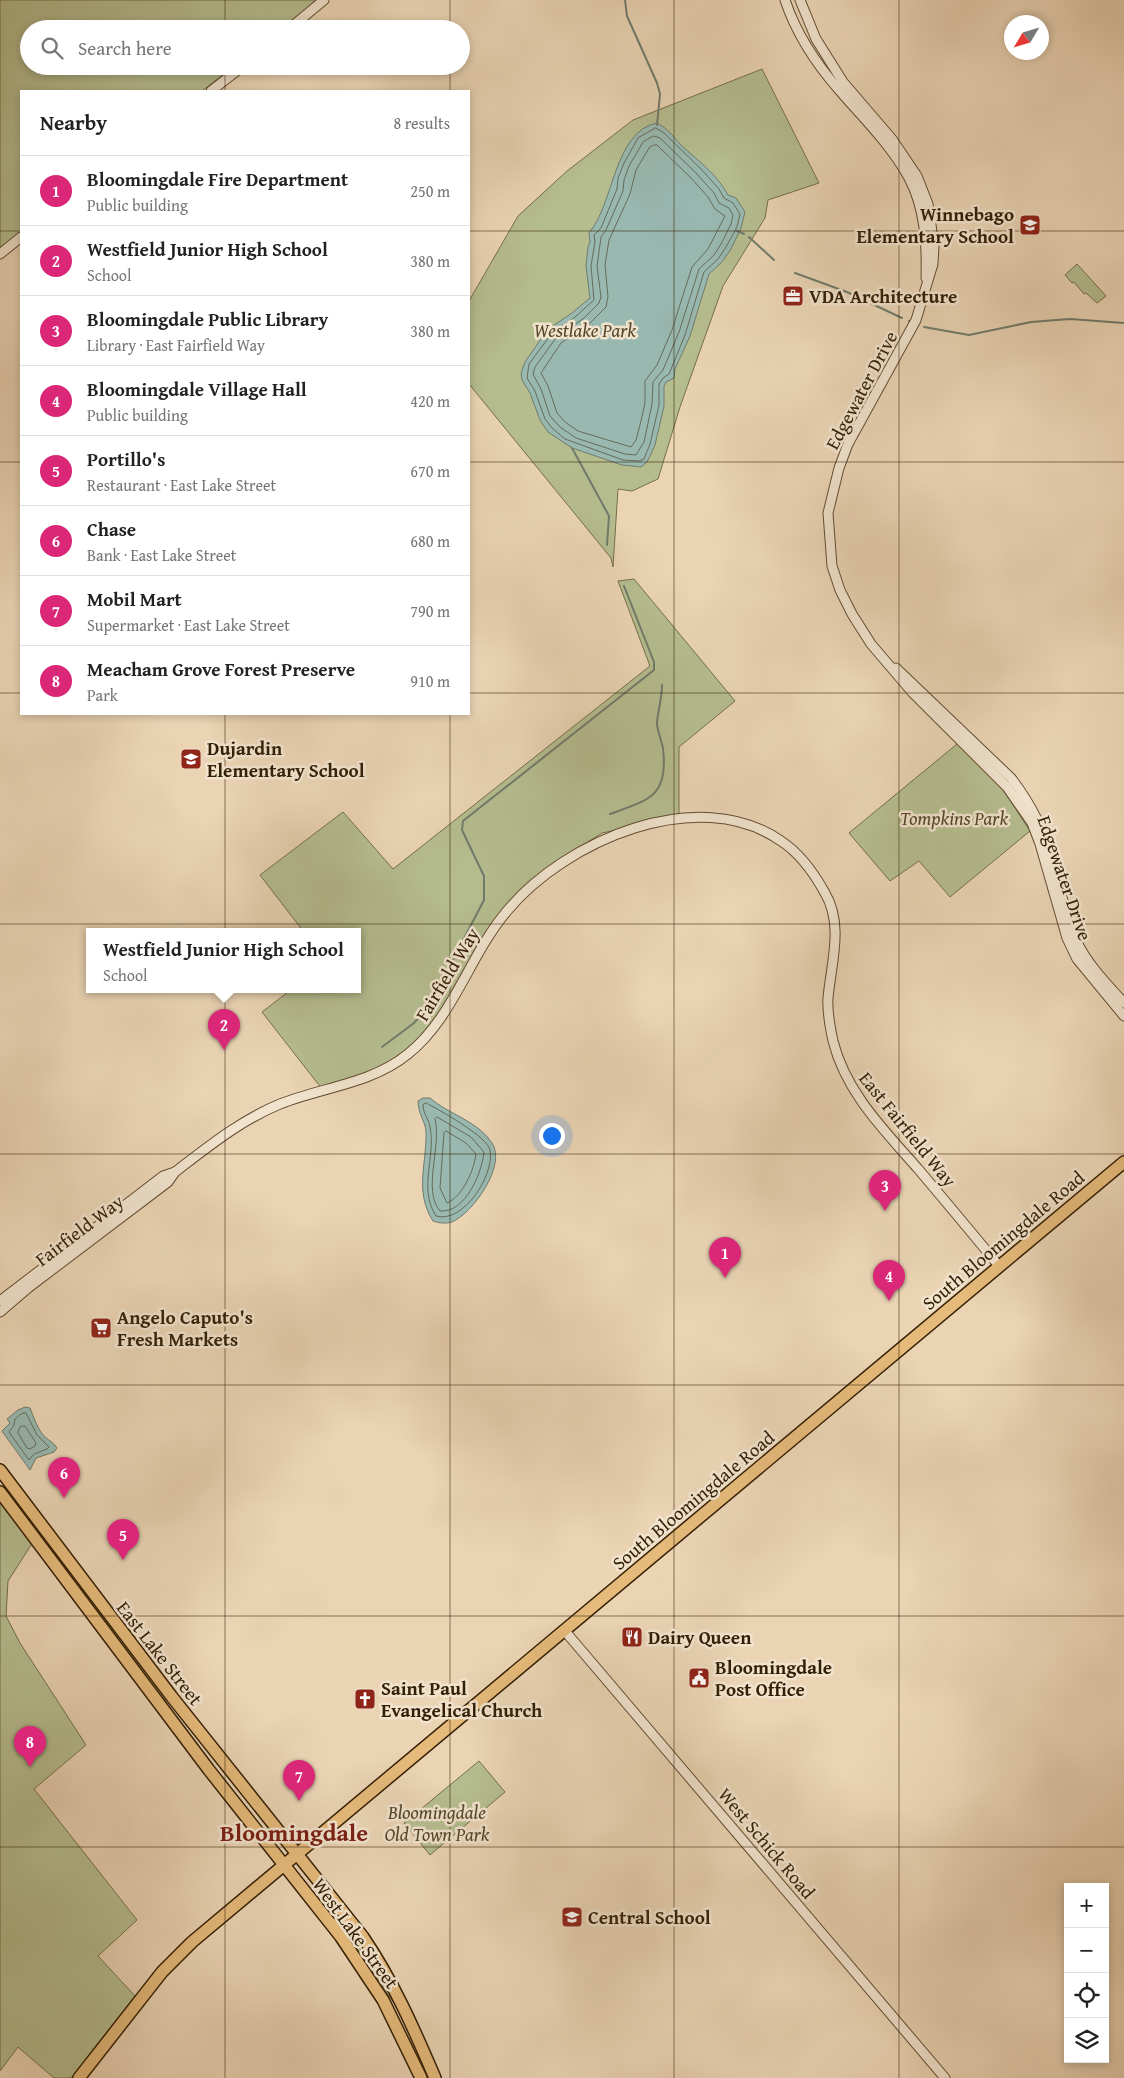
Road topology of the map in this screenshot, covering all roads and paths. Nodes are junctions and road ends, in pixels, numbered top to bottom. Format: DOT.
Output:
graph roads {
  1 [pos="324,0"];
  2 [pos="785,0"];
  3 [pos="800,0"];
  4 [pos="300,20"];
  5 [pos="231,75"];
  6 [pos="212,90"];
  7 [pos="20,238"];
  8 [pos="0,254"];
  9 [pos="925,293"];
  10 [pos="890,665"];
  11 [pos="718,818"];
  12 [pos="1124,1003"];
  13 [pos="1124,1016"];
  14 [pos="1124,1162"];
  15 [pos="175,1172"];
  16 [pos="1000,1266"];
  17 [pos="0,1301"];
  18 [pos="0,1312"];
  19 [pos="0,1470"];
  20 [pos="0,1492"];
  21 [pos="564,1630"];
  22 [pos="149,1690"];
  23 [pos="172,1697"];
  24 [pos="298,1854"];
  25 [pos="284,1865"];
  26 [pos="79,2078"];
  27 [pos="421,2078"];
  28 [pos="436,2078"];
  29 [pos="945,2078"];
  1 -- 4 [label="street"];
  2 -- 9 [label="street, Edgewater Drive"];
  3 -- 9 [label="street, Edgewater Drive"];
  5 -- 6 [label="street"];
  7 -- 8 [label="street"];
  9 -- 10 [label="street, Edgewater Drive"];
  10 -- 12 [label="street, Edgewater Drive"];
  10 -- 13 [label="street, Edgewater Drive"];
  11 -- 15 [label="street, Fairfield Way"];
  11 -- 16 [label="street, East Fairfield Way"];
  14 -- 16 [label="main road, South Bloomingdale Road"];
  15 -- 17 [label="street, Fairfield Way"];
  15 -- 18 [label="street, Fairfield Way"];
  16 -- 21 [label="main road, South Bloomingdale Road"];
  19 -- 23 [label="main road, East Lake Street"];
  20 -- 22 [label="main road, East Lake Street"];
  21 -- 24 [label="main road, South Bloomingdale Road"];
  21 -- 29 [label="street, West Schick Road"];
  22 -- 23 [label="main road"];
  22 -- 25 [label="main road, East Lake Street"];
  23 -- 24 [label="main road, East Lake Street"];
  24 -- 25 [label="main road, South Bloomingdale Road"];
  24 -- 28 [label="main road, West Lake Street"];
  25 -- 26 [label="main road, South Bloomingdale Road"];
  25 -- 27 [label="main road, West Lake Street"];
}
